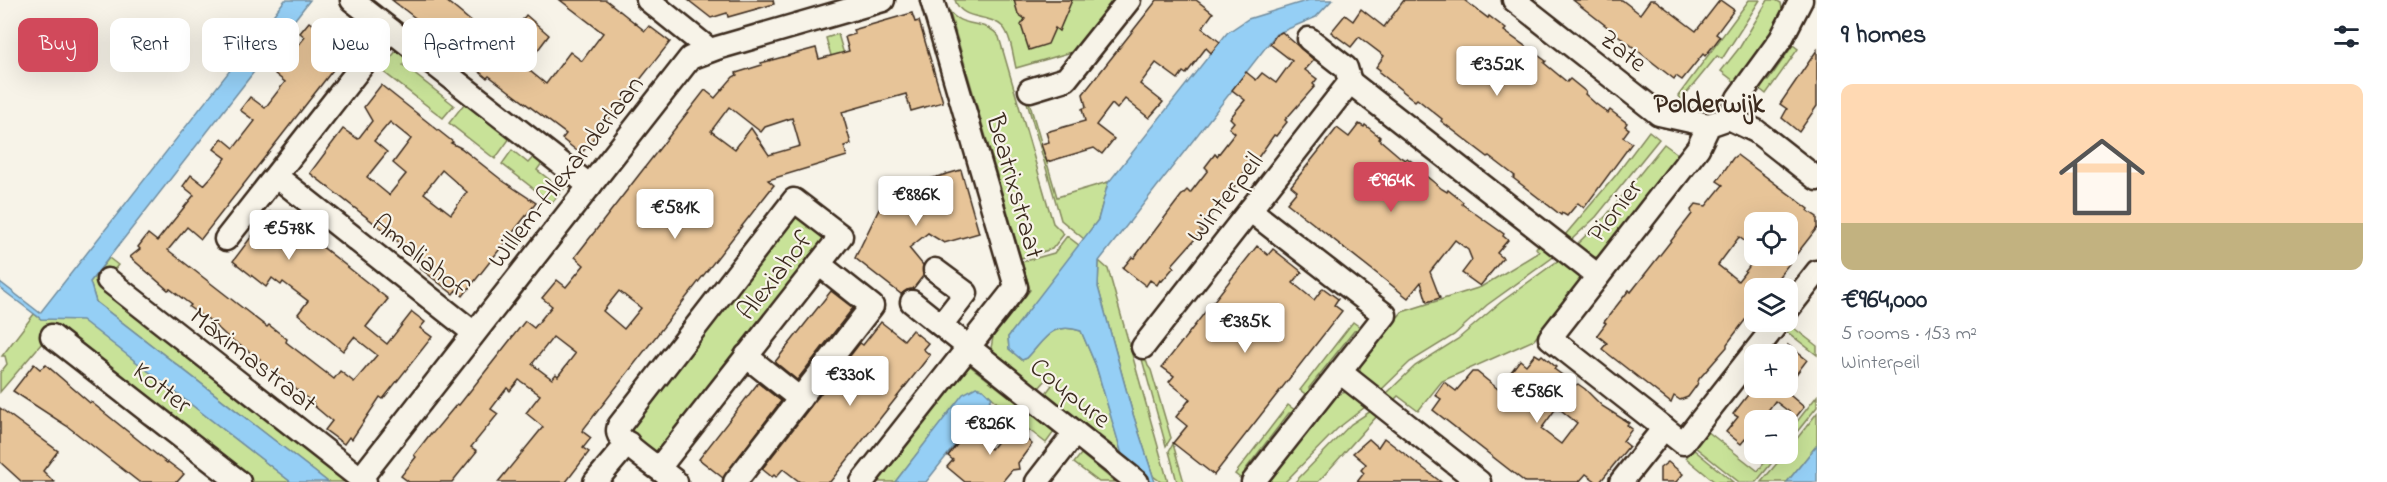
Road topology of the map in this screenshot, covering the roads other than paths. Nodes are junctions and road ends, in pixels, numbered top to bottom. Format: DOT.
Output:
graph roads {
  1 [pos="352,0"];
  2 [pos="648,0"];
  3 [pos="883,0"];
  4 [pos="932,0"];
  5 [pos="1129,0"];
  6 [pos="1514,0"];
  7 [pos="1800,1"];
  8 [pos="375,18"];
  9 [pos="390,30"];
  10 [pos="1309,39"];
  11 [pos="710,50"];
  12 [pos="357,72"];
  13 [pos="1350,82"];
  14 [pos="1030,90"];
  15 [pos="1719,122"];
  16 [pos="276,176"];
  17 [pos="1817,179"];
  18 [pos="590,186"];
  19 [pos="1250,210"];
  20 [pos="226,239"];
  21 [pos="819,264"];
  22 [pos="935,270"];
  23 [pos="1817,272"];
  24 [pos="1598,276"];
  25 [pos="108,280"];
  26 [pos="1798,296"];
  27 [pos="912,302"];
  28 [pos="941,324"];
  29 [pos="1770,332"];
  30 [pos="474,333"];
  31 [pos="52,336"];
  32 [pos="969,347"];
  33 [pos="1143,347"];
  34 [pos="746,356"];
  35 [pos="1340,372"];
  36 [pos="800,399"];
  37 [pos="1664,428"];
  38 [pos="1075,433"];
  39 [pos="628,443"];
  40 [pos="668,475"];
  41 [pos="1132,478"];
  42 [pos="363,480"];
  43 [pos="239,482"];
  44 [pos="595,482"];
  45 [pos="735,482"];
  46 [pos="862,482"];
  47 [pos="1036,482"];
  48 [pos="1253,482"];
  49 [pos="1479,482"];
  50 [pos="1621,482"];
  1 -- 8 [label="street"];
  2 -- 11 [label="street"];
  3 -- 11 [label="street, Willem-Alexanderlaan"];
  4 -- 32 [label="street, Beatrixstraat"];
  5 -- 14 [label="street"];
  6 -- 15 [label="street, Zate"];
  7 -- 15 [label="street, Pionier"];
  9 -- 18 [label="street"];
  10 -- 13 [label="street"];
  11 -- 18 [label="street, Willem-Alexanderlaan"];
  12 -- 16 [label="street"];
  13 -- 19 [label="street, Winterpeil"];
  13 -- 24 [label="street"];
  15 -- 17 [label="street, Zate"];
  15 -- 24 [label="street, Pionier"];
  16 -- 20 [label="street"];
  16 -- 30 [label="street, Amaliahof"];
  18 -- 30 [label="street, Willem-Alexanderlaan"];
  19 -- 33 [label="street, Winterpeil"];
  19 -- 35 [label="street"];
  21 -- 34 [label="street, Alexiahof"];
  21 -- 36 [label="street"];
  21 -- 39 [label="street, Alexiahof"];
  22 -- 28 [label="street"];
  23 -- 26 [label="street"];
  24 -- 37 [label="street, Pionier"];
  25 -- 42 [label="street, Máximastraat"];
  27 -- 28 [label="street, Coupure"];
  28 -- 32 [label="street, Coupure"];
  29 -- 37 [label="street"];
  30 -- 42 [label="street, Willem-Alexanderlaan"];
  31 -- 43 [label="street, Kotter"];
  32 -- 38 [label="street, Coupure"];
  32 -- 46 [label="street, Beatrixstraat"];
  34 -- 36 [label="street"];
  34 -- 40 [label="street, Alexiahof"];
  35 -- 48 [label="street"];
  35 -- 49 [label="street"];
  36 -- 45 [label="street"];
  37 -- 50 [label="street"];
  38 -- 41 [label="street, Coupure"];
  38 -- 47 [label="street"];
  39 -- 40 [label="street, Alexiahof"];
  39 -- 44 [label="street"];
}
